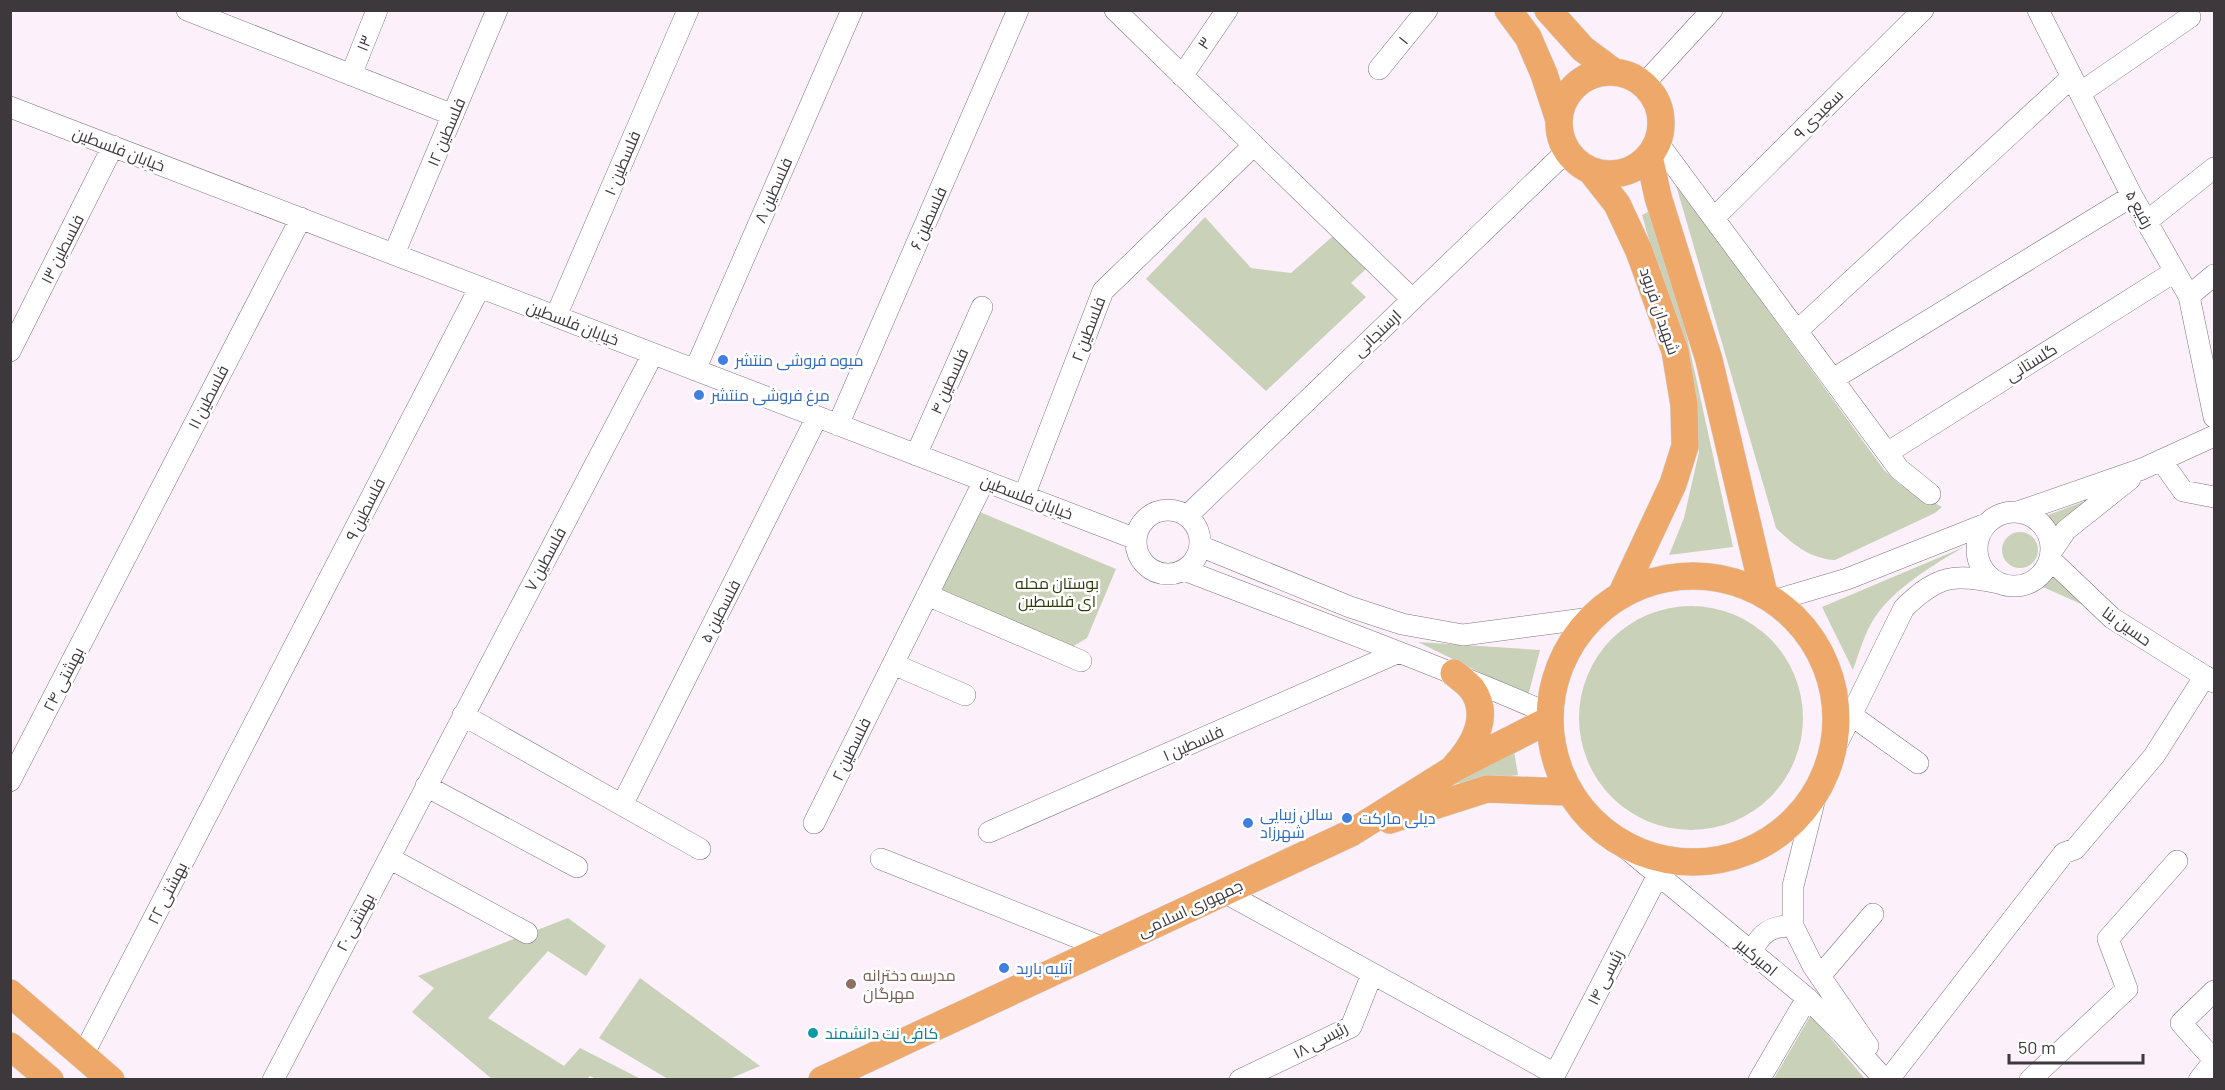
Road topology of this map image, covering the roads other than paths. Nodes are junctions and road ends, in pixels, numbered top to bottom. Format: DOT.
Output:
graph roads {
  1 [pos="188,10"];
  2 [pos="377,10"];
  3 [pos="497,10"];
  4 [pos="688,10"];
  5 [pos="852,10"];
  6 [pos="1018,10"];
  7 [pos="1115,10"];
  8 [pos="1227,10"];
  9 [pos="1427,10"];
  10 [pos="1508,10"];
  11 [pos="1548,10"];
  12 [pos="1712,10"];
  13 [pos="1923,10"];
  14 [pos="2038,10"];
  15 [pos="2190,17"];
  16 [pos="1379,69"];
  17 [pos="1614,72"];
  18 [pos="351,75"];
  19 [pos="1182,76"];
  20 [pos="1644,84"];
  21 [pos="2076,85"];
  22 [pos="10,107"];
  23 [pos="453,115"];
  24 [pos="1559,120"];
  25 [pos="1254,145"];
  26 [pos="113,146"];
  27 [pos="1654,149"];
  28 [pos="1567,151"];
  29 [pos="2214,168"];
  30 [pos="1591,171"];
  31 [pos="2132,196"];
  32 [pos="301,218"];
  33 [pos="1713,218"];
  34 [pos="2146,222"];
  35 [pos="394,254"];
  36 [pos="2174,272"];
  37 [pos="2214,275"];
  38 [pos="480,287"];
  39 [pos="2189,296"];
  40 [pos="1412,299"];
  41 [pos="982,307"];
  42 [pos="555,316"];
  43 [pos="1797,331"];
  44 [pos="10,351"];
  45 [pos="652,354"];
  46 [pos="695,370"];
  47 [pos="1833,379"];
  48 [pos="817,417"];
  49 [pos="2214,417"];
  50 [pos="838,425"];
  51 [pos="2214,435"];
  52 [pos="1887,453"];
  53 [pos="916,455"];
  54 [pos="2152,465"];
  55 [pos="984,481"];
  56 [pos="1930,494"];
  57 [pos="1024,496"];
  58 [pos="2214,497"];
  59 [pos="2018,512"];
  60 [pos="1187,516"];
  61 [pos="1986,524"];
  62 [pos="1136,539"];
  63 [pos="1200,546"];
  64 [pos="2050,555"];
  65 [pos="1184,570"];
  66 [pos="116,576"];
  67 [pos="1999,583"];
  68 [pos="927,595"];
  69 [pos="1621,595"];
  70 [pos="1769,598"];
  71 [pos="1591,618"];
  72 [pos="1397,653"];
  73 [pos="1081,662"];
  74 [pos="893,664"];
  75 [pos="1454,673"];
  76 [pos="2210,679"];
  77 [pos="964,695"];
  78 [pos="1851,714"];
  79 [pos="463,715"];
  80 [pos="1550,717"];
  81 [pos="251,730"];
  82 [pos="1832,756"];
  83 [pos="1918,763"];
  84 [pos="437,765"];
  85 [pos="1453,768"];
  86 [pos="10,781"];
  87 [pos="426,786"];
  88 [pos="1817,790"];
  89 [pos="1569,792"];
  90 [pos="622,805"];
  91 [pos="814,823"];
  92 [pos="990,832"];
  93 [pos="1351,833"];
  94 [pos="1621,844"];
  95 [pos="700,849"];
  96 [pos="389,858"];
  97 [pos="881,859"];
  98 [pos="2177,861"];
  99 [pos="577,867"];
  100 [pos="1658,875"];
  101 [pos="1224,892"];
  102 [pos="1873,914"];
  103 [pos="1793,926"];
  104 [pos="527,933"];
  105 [pos="1104,948"];
  106 [pos="1752,952"];
  107 [pos="1372,974"];
  108 [pos="1820,976"];
  109 [pos="2214,991"];
  110 [pos="10,993"];
  111 [pos="1807,998"];
  112 [pos="10,1046"];
  113 [pos="83,1055"];
  114 [pos="2214,1060"];
  115 [pos="1554,1077"];
  116 [pos="1888,1079"];
  117 [pos="50,1080"];
  118 [pos="111,1080"];
  119 [pos="273,1080"];
  120 [pos="822,1080"];
  121 [pos="1240,1080"];
  122 [pos="1760,1080"];
  123 [pos="2030,1080"];
  124 [pos="2199,1080"];
  1 -- 18 [label="street"];
  2 -- 18 [label="street, ۱۳"];
  3 -- 23 [label="street, فلسطین ۱۲"];
  4 -- 42 [label="street, فلسطین ۱۰"];
  5 -- 46 [label="street, فلسطین ۸"];
  6 -- 50 [label="street, فلسطین ۶"];
  7 -- 19 [label="street"];
  8 -- 19 [label="street, ۳"];
  9 -- 16 [label="street, ۱"];
  10 -- 24 [label="main road"];
  11 -- 17 [label="main road"];
  12 -- 20 [label="street"];
  13 -- 33 [label="street, سعیدی ۹"];
  14 -- 21 [label="street, رفیع ۵"];
  15 -- 21 [label="street"];
  17 -- 20 [label="main road"];
  17 -- 24 [label="main road"];
  18 -- 23 [label="street"];
  19 -- 25 [label="street"];
  20 -- 27 [label="main road"];
  21 -- 31 [label="street, رفیع ۵"];
  21 -- 43 [label="street"];
  22 -- 26 [label="street, خیابان فلسطین"];
  23 -- 35 [label="street, فلسطین ۱۲"];
  24 -- 28 [label="main road"];
  25 -- 40 [label="street"];
  25 -- 57 [label="street, فلسطین ۲"];
  26 -- 32 [label="street, خیابان فلسطین"];
  26 -- 44 [label="street, فلسطین ۱۳"];
  27 -- 30 [label="main road"];
  27 -- 33 [label="street"];
  27 -- 70 [label="main road, شهيدان فربود"];
  28 -- 30 [label="main road"];
  28 -- 40 [label="street, ارسنجانی"];
  29 -- 34 [label="street"];
  30 -- 69 [label="main road, شهيدان فربود"];
  31 -- 34 [label="street, رفیع ۵"];
  31 -- 47 [label="street"];
  32 -- 35 [label="street, خیابان فلسطین"];
  32 -- 66 [label="street, فلسطین ۱۱"];
  33 -- 43 [label="street"];
  34 -- 36 [label="street, رفیع ۵"];
  35 -- 38 [label="street, خیابان فلسطین"];
  36 -- 39 [label="street, رفیع ۵"];
  36 -- 52 [label="street, گلستانی"];
  37 -- 39 [label="street"];
  38 -- 42 [label="street, خیابان فلسطین"];
  38 -- 81 [label="street, فلسطین ۹"];
  39 -- 49 [label="street, رفیع ۵"];
  40 -- 60 [label="street, ارسنجانی"];
  41 -- 53 [label="street, فلسطین ۴"];
  42 -- 45 [label="street, خیابان فلسطین"];
  43 -- 47 [label="street"];
  45 -- 46 [label="street, خیابان فلسطین"];
  45 -- 79 [label="street, فلسطین ۷"];
  46 -- 48 [label="street, خیابان فلسطین"];
  47 -- 52 [label="street"];
  48 -- 50 [label="street, خیابان فلسطین"];
  48 -- 90 [label="street, فلسطین ۵"];
  50 -- 53 [label="street, خیابان فلسطین"];
  51 -- 54 [label="street"];
  52 -- 56 [label="street"];
  53 -- 55 [label="street, خیابان فلسطین"];
  54 -- 58 [label="street"];
  54 -- 59 [label="street"];
  54 -- 64 [label="street"];
  55 -- 57 [label="street, خیابان فلسطین"];
  55 -- 68 [label="street, فلسطین ۲"];
  57 -- 62 [label="street, خیابان فلسطین"];
  59 -- 61 [label="street"];
  59 -- 64 [label="street"];
  60 -- 62 [label="street"];
  60 -- 63 [label="street"];
  61 -- 67 [label="street"];
  61 -- 70 [label="street"];
  62 -- 65 [label="street"];
  63 -- 65 [label="street"];
  63 -- 71 [label="street"];
  64 -- 67 [label="street"];
  64 -- 76 [label="street, حسین بنا"];
  65 -- 72 [label="street"];
  66 -- 86 [label="street, بهشتی ۲۴"];
  67 -- 78 [label="street"];
  68 -- 73 [label="street"];
  68 -- 74 [label="street, فلسطین ۲"];
  69 -- 70 [label="main road"];
  69 -- 71 [label="main road"];
  70 -- 82 [label="main road"];
  71 -- 80 [label="main road"];
  72 -- 75 [label="street"];
  72 -- 92 [label="street, فلسطین ۱"];
  74 -- 77 [label="street"];
  74 -- 91 [label="street, فلسطین ۲"];
  75 -- 80 [label="street"];
  75 -- 85 [label="main road"];
  76 -- 116 [label="street"];
  78 -- 82 [label="street"];
  78 -- 83 [label="street"];
  79 -- 84 [label="street, فلسطین ۷"];
  79 -- 90 [label="street"];
  80 -- 85 [label="main road, جمهوری اسلامی"];
  80 -- 89 [label="main road"];
  81 -- 113 [label="street, بهشتی ۲۲"];
  82 -- 88 [label="main road"];
  84 -- 87 [label="street, بهشتی ۲۰"];
  85 -- 93 [label="main road, جمهوری اسلامی"];
  87 -- 96 [label="street, بهشتی ۲۰"];
  87 -- 99 [label="street"];
  88 -- 94 [label="main road"];
  88 -- 103 [label="street"];
  89 -- 93 [label="main road"];
  89 -- 94 [label="main road"];
  90 -- 95 [label="street"];
  93 -- 101 [label="main road, جمهوری اسلامی"];
  94 -- 100 [label="street, امیرکبیر"];
  96 -- 104 [label="street"];
  96 -- 119 [label="street, بهشتی ۲۰"];
  97 -- 105 [label="street"];
  98 -- 123 [label="street"];
  100 -- 106 [label="street, امیرکبیر"];
  100 -- 115 [label="street, رئیسی ۱۴"];
  101 -- 105 [label="main road, جمهوری اسلامی"];
  101 -- 107 [label="street"];
  102 -- 108 [label="street"];
  103 -- 106 [label="street"];
  103 -- 108 [label="street"];
  105 -- 120 [label="main road, جمهوری اسلامی"];
  106 -- 111 [label="street, امیرکبیر"];
  107 -- 115 [label="street"];
  107 -- 121 [label="street, رئیسی ۱۸"];
  108 -- 116 [label="street"];
  109 -- 114 [label="street"];
  110 -- 113 [label="main road"];
  111 -- 116 [label="street, امیرکبیر"];
  111 -- 122 [label="street"];
  112 -- 117 [label="main road"];
  113 -- 118 [label="main road"];
  114 -- 124 [label="street"];
}
